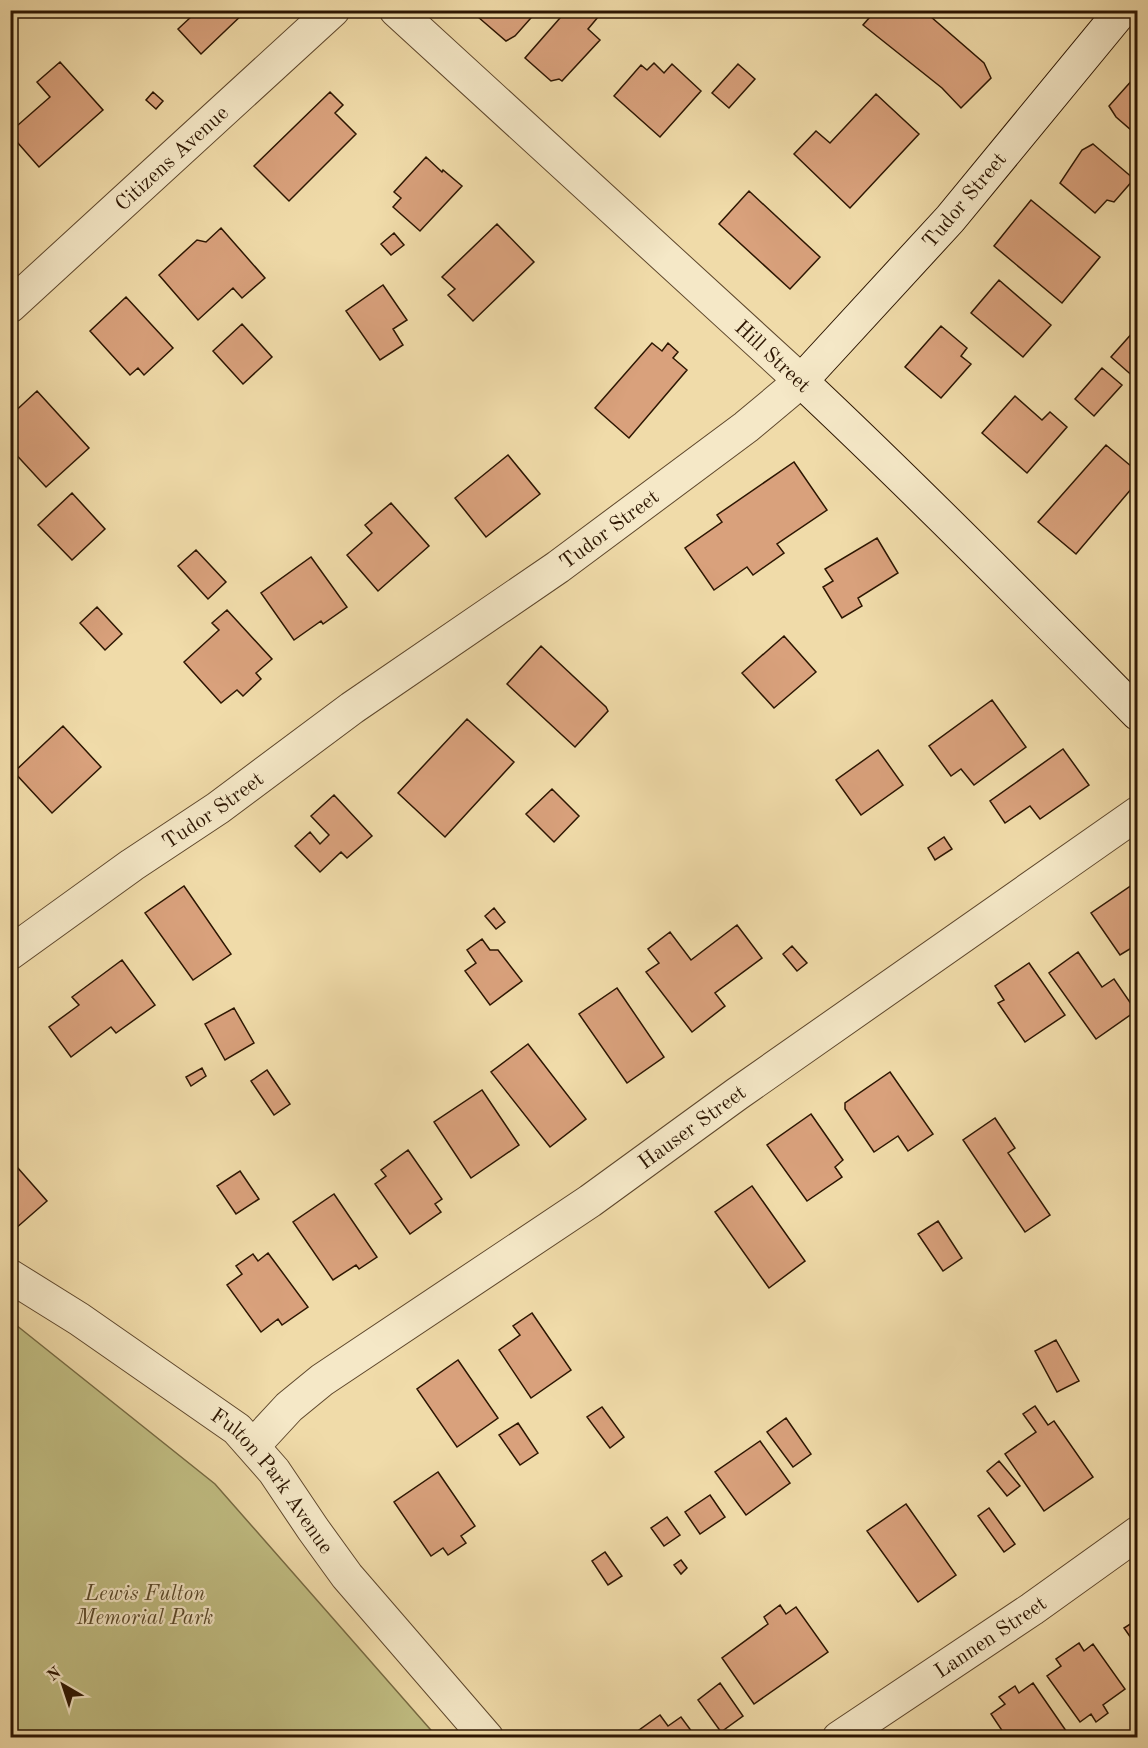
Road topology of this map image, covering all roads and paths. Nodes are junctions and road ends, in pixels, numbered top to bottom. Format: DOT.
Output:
graph roads {
  1 [pos="333,10"];
  2 [pos="396,10"];
  3 [pos="1122,10"];
  4 [pos="10,306"];
  5 [pos="801,381"];
  6 [pos="1137,714"];
  7 [pos="1137,813"];
  8 [pos="10,953"];
  9 [pos="10,1276"];
  10 [pos="253,1446"];
  11 [pos="1137,1533"];
  12 [pos="487,1737"];
  13 [pos="839,1737"];
  1 -- 4 [label="street, Citizens Avenue"];
  2 -- 5 [label="street, Hill Street"];
  3 -- 5 [label="street, Tudor Street"];
  5 -- 6 [label="street, Hill Street"];
  5 -- 8 [label="street, Tudor Street"];
  7 -- 10 [label="street, Hauser Street"];
  9 -- 10 [label="street, Fulton Park Avenue"];
  10 -- 12 [label="street, Fulton Park Avenue"];
  11 -- 13 [label="street, Lannen Street"];
}
